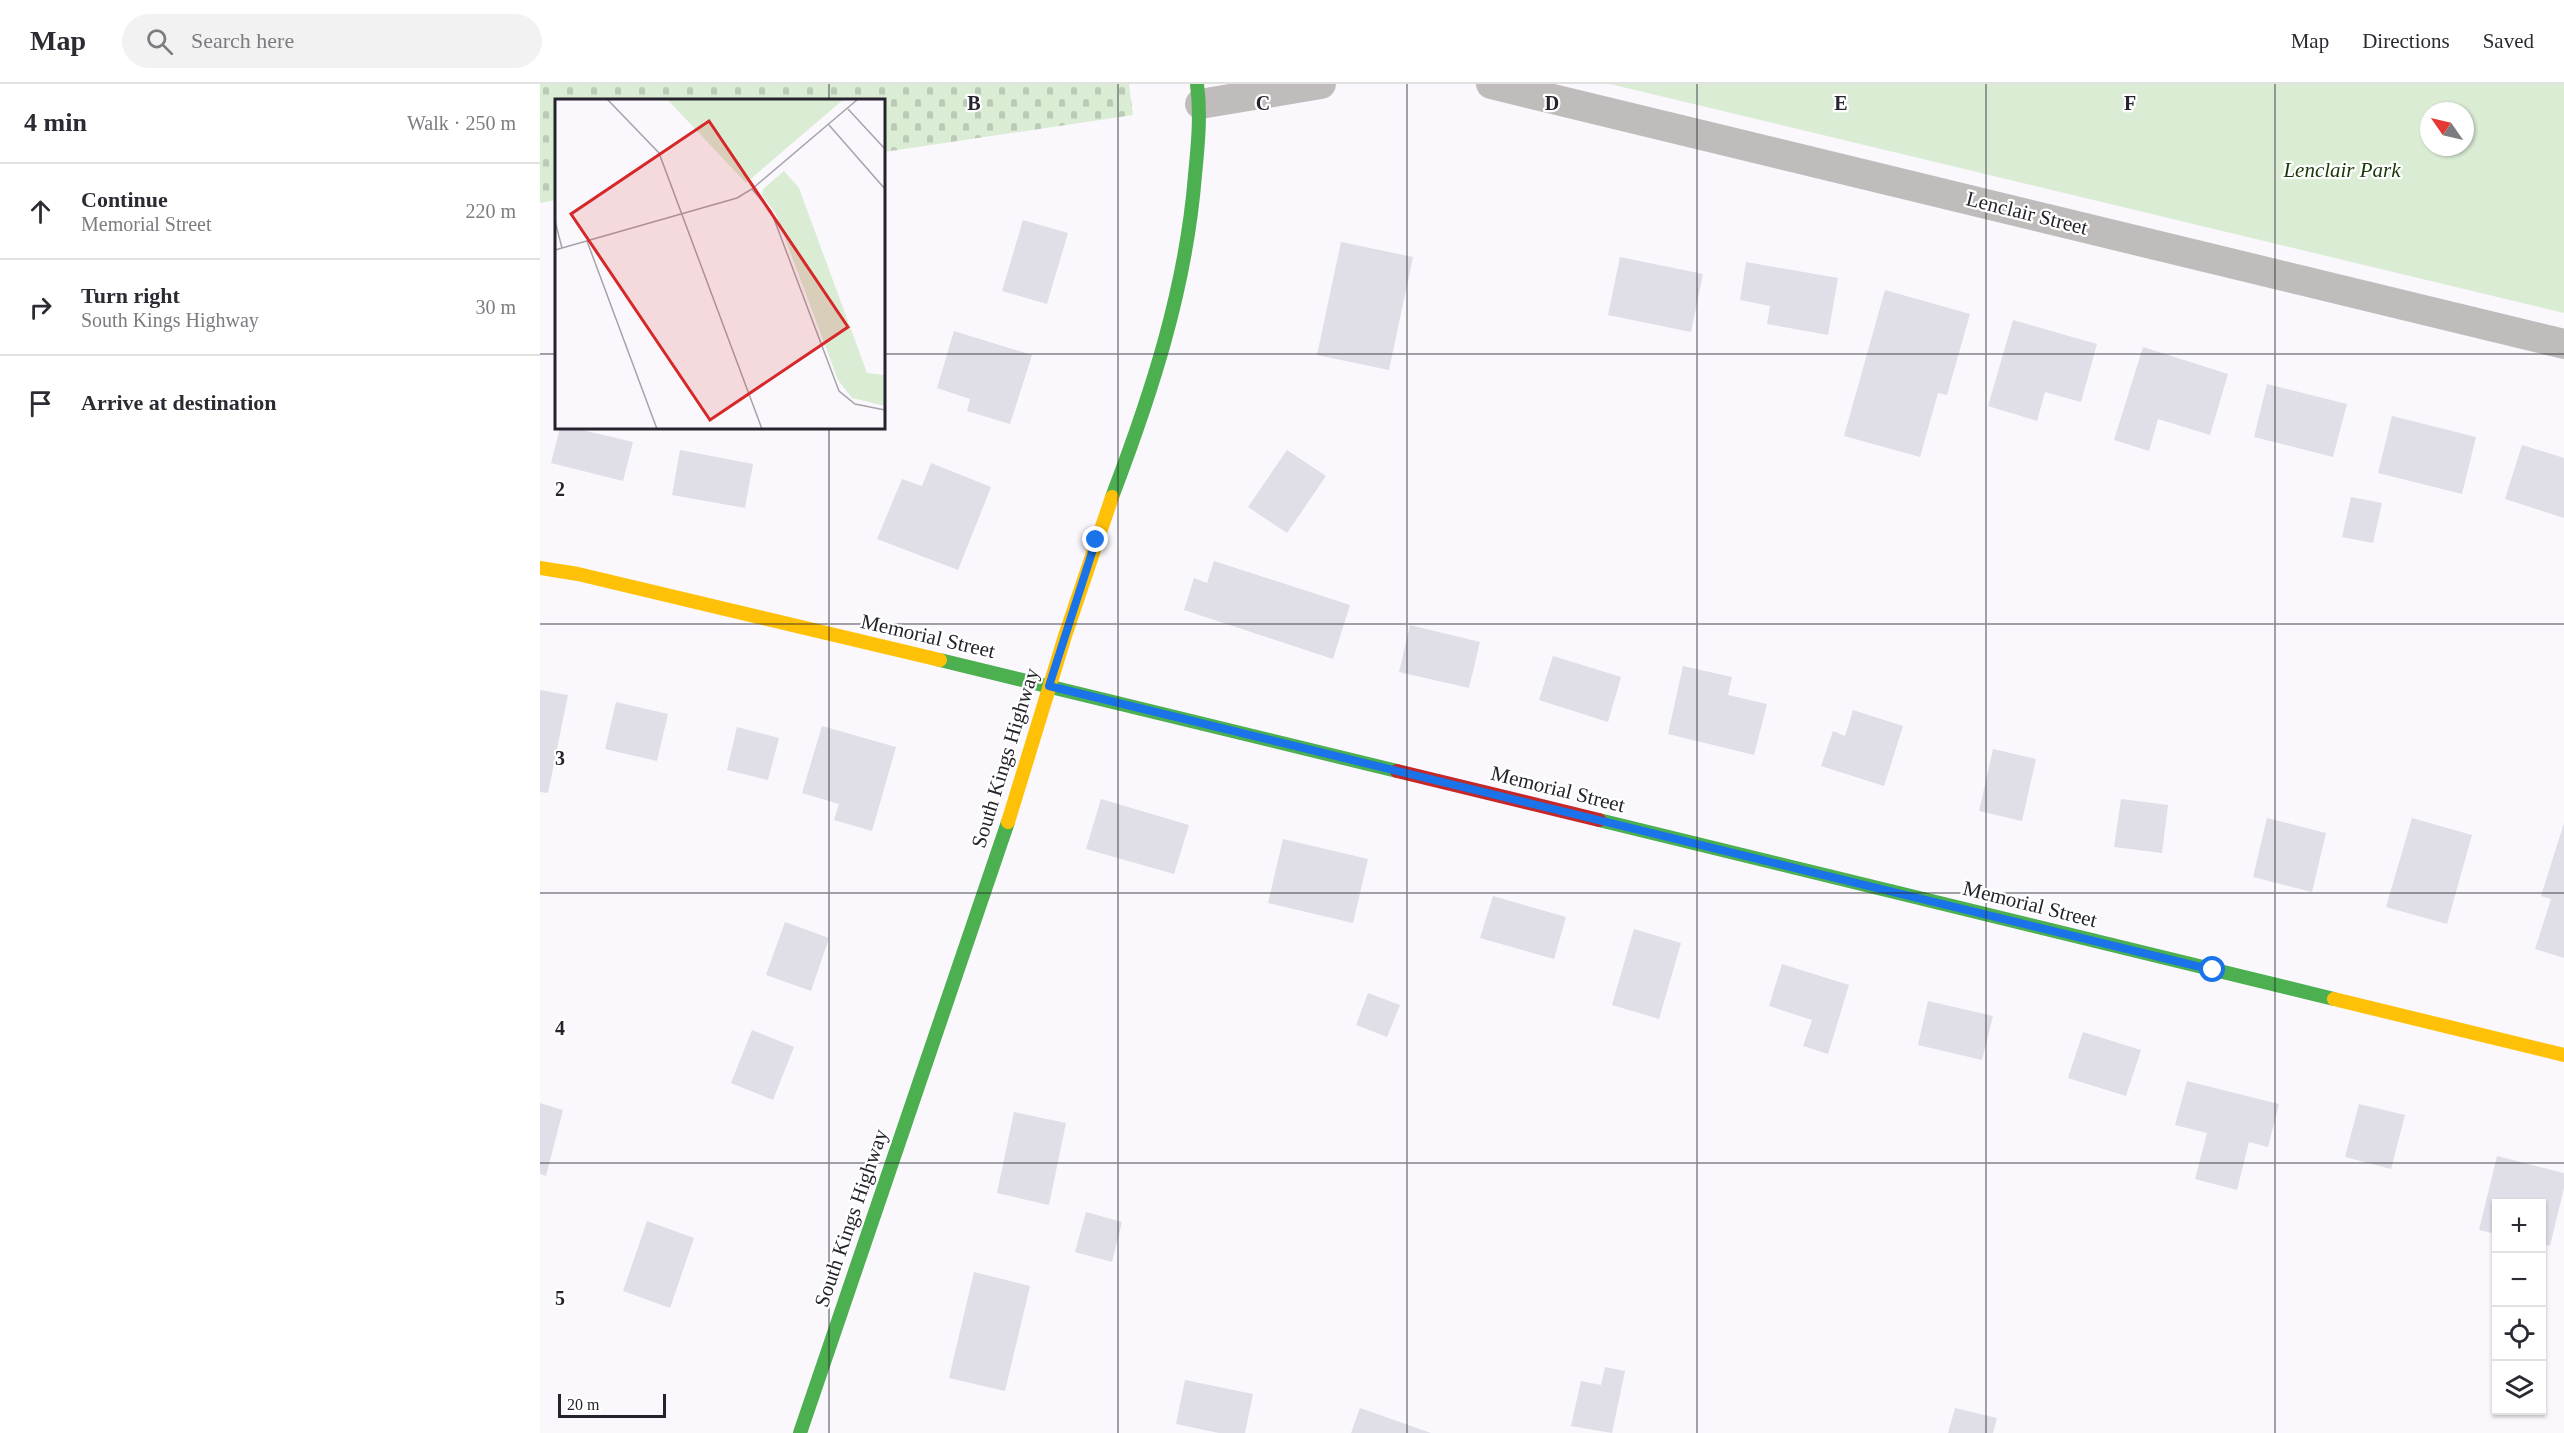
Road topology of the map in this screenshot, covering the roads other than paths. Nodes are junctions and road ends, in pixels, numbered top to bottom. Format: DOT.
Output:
graph roads {
  1 [pos="1321,84"];
  2 [pos="1491,84"];
  3 [pos="1198,94"];
  4 [pos="2564,344"];
  5 [pos="540,568"];
  6 [pos="1049,686"];
  7 [pos="2564,1055"];
  8 [pos="800,1433"];
  1 -- 3 [label="street"];
  2 -- 4 [label="street, Lenclair Street"];
  3 -- 6 [label="street, South Kings Highway"];
  5 -- 6 [label="street, Memorial Street"];
  6 -- 7 [label="street, Memorial Street"];
  6 -- 8 [label="street, South Kings Highway"];
}
